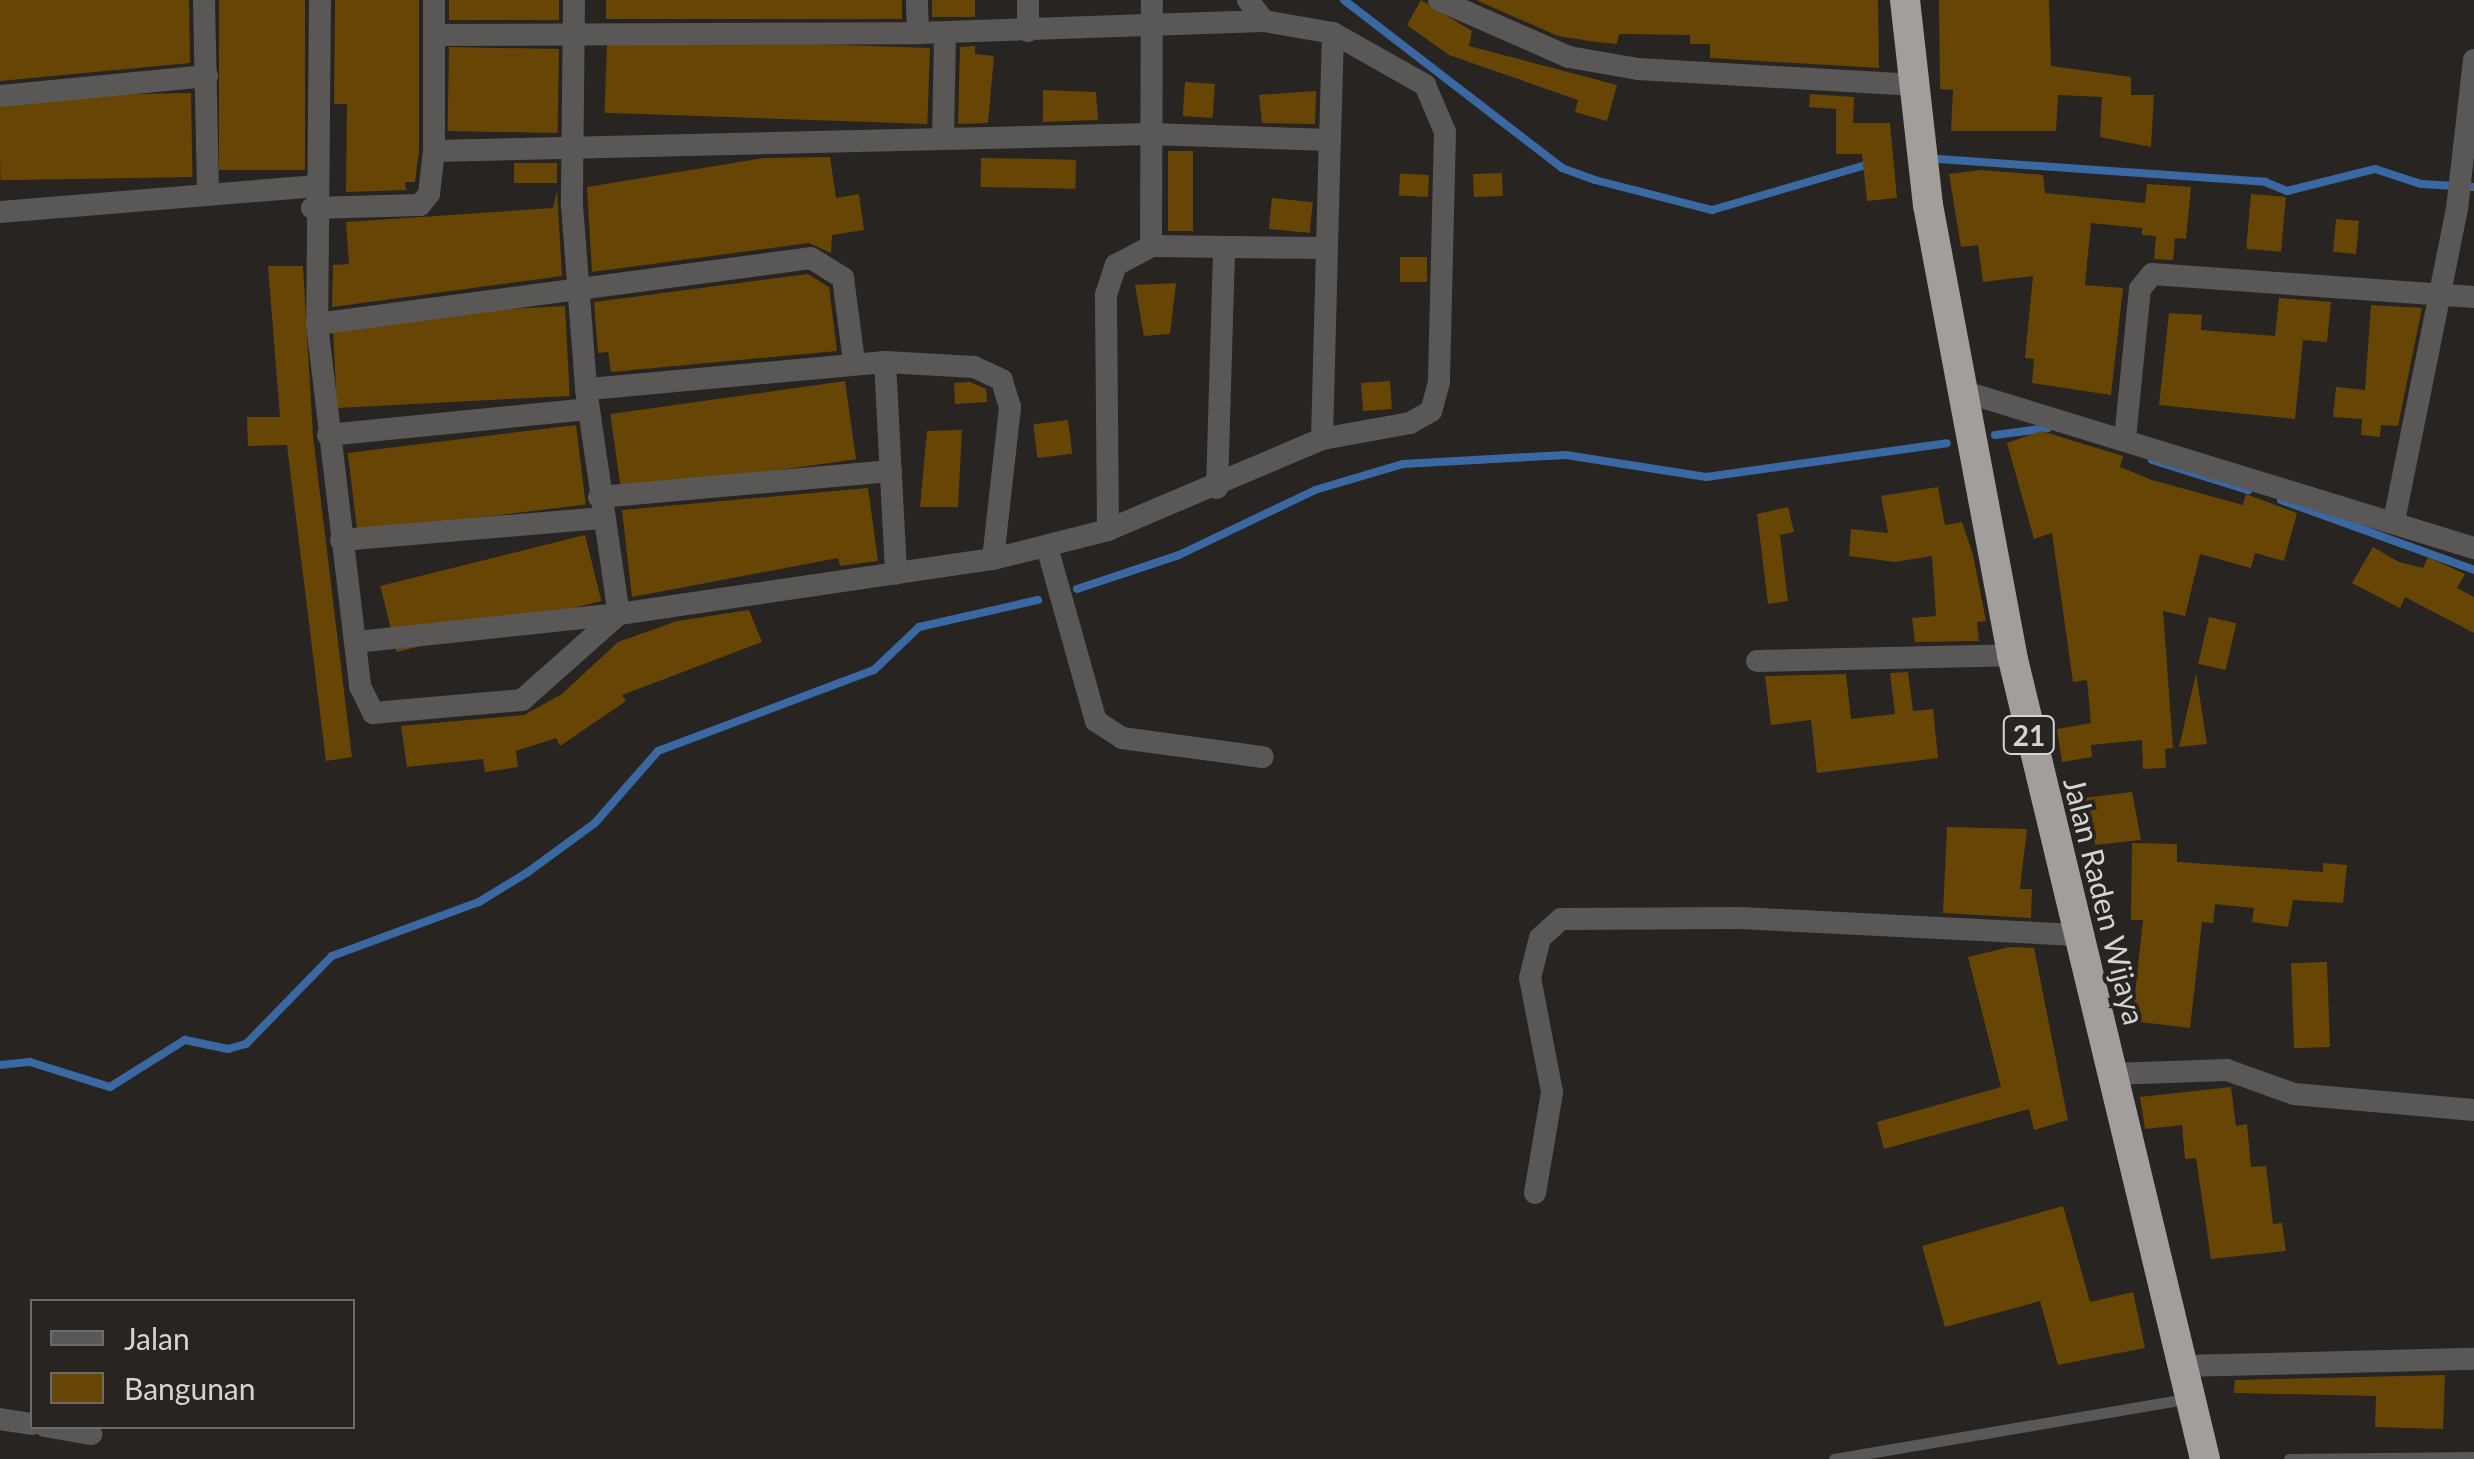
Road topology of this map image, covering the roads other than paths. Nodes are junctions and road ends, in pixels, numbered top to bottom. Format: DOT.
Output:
graph roads {
  1 [pos="204,0"];
  2 [pos="320,0"];
  3 [pos="434,0"];
  4 [pos="574,0"];
  5 [pos="916,0"];
  6 [pos="1028,0"];
  7 [pos="1248,0"];
  8 [pos="1440,0"];
  9 [pos="1905,0"];
  10 [pos="1153,11"];
  11 [pos="1264,21"];
  12 [pos="1028,31"];
  13 [pos="918,33"];
  14 [pos="944,33"];
  15 [pos="1333,33"];
  16 [pos="434,35"];
  17 [pos="574,38"];
  18 [pos="2474,60"];
  19 [pos="207,76"];
  20 [pos="1912,85"];
  21 [pos="0,96"];
  22 [pos="1150,134"];
  23 [pos="943,138"];
  24 [pos="1330,140"];
  25 [pos="434,151"];
  26 [pos="573,151"];
  27 [pos="208,190"];
  28 [pos="313,197"];
  29 [pos="0,212"];
  30 [pos="1151,246"];
  31 [pos="1224,246"];
  32 [pos="1324,248"];
  33 [pos="576,292"];
  34 [pos="2441,295"];
  35 [pos="2474,297"];
  36 [pos="317,324"];
  37 [pos="854,362"];
  38 [pos="885,362"];
  39 [pos="1962,391"];
  40 [pos="588,399"];
  41 [pos="328,436"];
  42 [pos="1322,439"];
  43 [pos="2124,439"];
  44 [pos="891,471"];
  45 [pos="1217,488"];
  46 [pos="601,508"];
  47 [pos="2394,521"];
  48 [pos="1108,530"];
  49 [pos="341,540"];
  50 [pos="1047,546"];
  51 [pos="2474,548"];
  52 [pos="993,560"];
  53 [pos="896,574"];
  54 [pos="619,614"];
  55 [pos="355,642"];
  56 [pos="2012,655"];
  57 [pos="1758,661"];
  58 [pos="1262,757"];
  59 [pos="2076,935"];
  60 [pos="2112,1074"];
  61 [pos="2474,1110"];
  62 [pos="1535,1193"];
  63 [pos="2474,1359"];
  64 [pos="2180,1366"];
  65 [pos="2189,1398"];
  66 [pos="0,1419"];
  67 [pos="30,1424"];
  68 [pos="62,1429"];
  69 [pos="91,1434"];
  70 [pos="2474,1457"];
  71 [pos="1834,1459"];
  72 [pos="2205,1459"];
  73 [pos="2289,1459"];
  1 -- 19 [label="street"];
  2 -- 28 [label="street"];
  3 -- 16 [label="street"];
  4 -- 17 [label="street"];
  5 -- 13 [label="street"];
  6 -- 12 [label="street"];
  7 -- 11 [label="street"];
  8 -- 20 [label="street"];
  9 -- 20 [label="highway, Jalan Raden Wijaya / 21"];
  10 -- 11 [label="street"];
  10 -- 12 [label="street"];
  10 -- 22 [label="street"];
  11 -- 15 [label="street"];
  12 -- 14 [label="street"];
  13 -- 14 [label="street"];
  13 -- 17 [label="street"];
  14 -- 23 [label="street"];
  15 -- 24 [label="street"];
  15 -- 42 [label="street"];
  16 -- 17 [label="street"];
  16 -- 25 [label="street"];
  17 -- 26 [label="street"];
  18 -- 34 [label="street"];
  19 -- 21 [label="street"];
  19 -- 27 [label="street"];
  20 -- 39 [label="highway, Jalan Raden Wijaya / 21"];
  22 -- 23 [label="street"];
  22 -- 24 [label="street"];
  22 -- 30 [label="street"];
  23 -- 26 [label="street"];
  24 -- 32 [label="street"];
  25 -- 26 [label="street"];
  25 -- 28 [label="street"];
  26 -- 33 [label="street"];
  27 -- 28 [label="street"];
  27 -- 29 [label="street"];
  28 -- 36 [label="street"];
  30 -- 31 [label="street"];
  30 -- 48 [label="street"];
  31 -- 32 [label="street"];
  31 -- 45 [label="street"];
  32 -- 42 [label="street"];
  33 -- 36 [label="street"];
  33 -- 37 [label="street"];
  33 -- 40 [label="street"];
  34 -- 35 [label="street"];
  34 -- 43 [label="street"];
  34 -- 47 [label="street"];
  36 -- 41 [label="street"];
  37 -- 38 [label="street"];
  37 -- 40 [label="street"];
  38 -- 44 [label="street"];
  38 -- 52 [label="street"];
  39 -- 43 [label="street"];
  39 -- 56 [label="highway, Jalan Raden Wijaya / 21"];
  40 -- 41 [label="street"];
  40 -- 46 [label="street"];
  41 -- 49 [label="street"];
  42 -- 45 [label="street"];
  43 -- 47 [label="street"];
  44 -- 46 [label="street"];
  44 -- 53 [label="street"];
  45 -- 48 [label="street"];
  46 -- 49 [label="street"];
  46 -- 54 [label="street"];
  47 -- 51 [label="street"];
  48 -- 50 [label="street"];
  49 -- 55 [label="street"];
  50 -- 52 [label="street"];
  50 -- 58 [label="street"];
  52 -- 53 [label="street"];
  53 -- 54 [label="street"];
  54 -- 55 [label="street"];
  54 -- 55 [label="street"];
  56 -- 57 [label="street"];
  56 -- 59 [label="highway, Jalan Raden Wijaya / 21"];
  59 -- 60 [label="highway, Jalan Raden Wijaya / 21"];
  59 -- 62 [label="street"];
  60 -- 61 [label="street"];
  60 -- 64 [label="highway, Jalan Raden Wijaya / 21"];
  63 -- 64 [label="street"];
  64 -- 65 [label="highway, Jalan Raden Wijaya / 21"];
  65 -- 71 [label="lane"];
  65 -- 72 [label="highway, Jalan Raden Wijaya / 21"];
  66 -- 67 [label="street"];
  68 -- 69 [label="street"];
  70 -- 73 [label="lane"];
}
